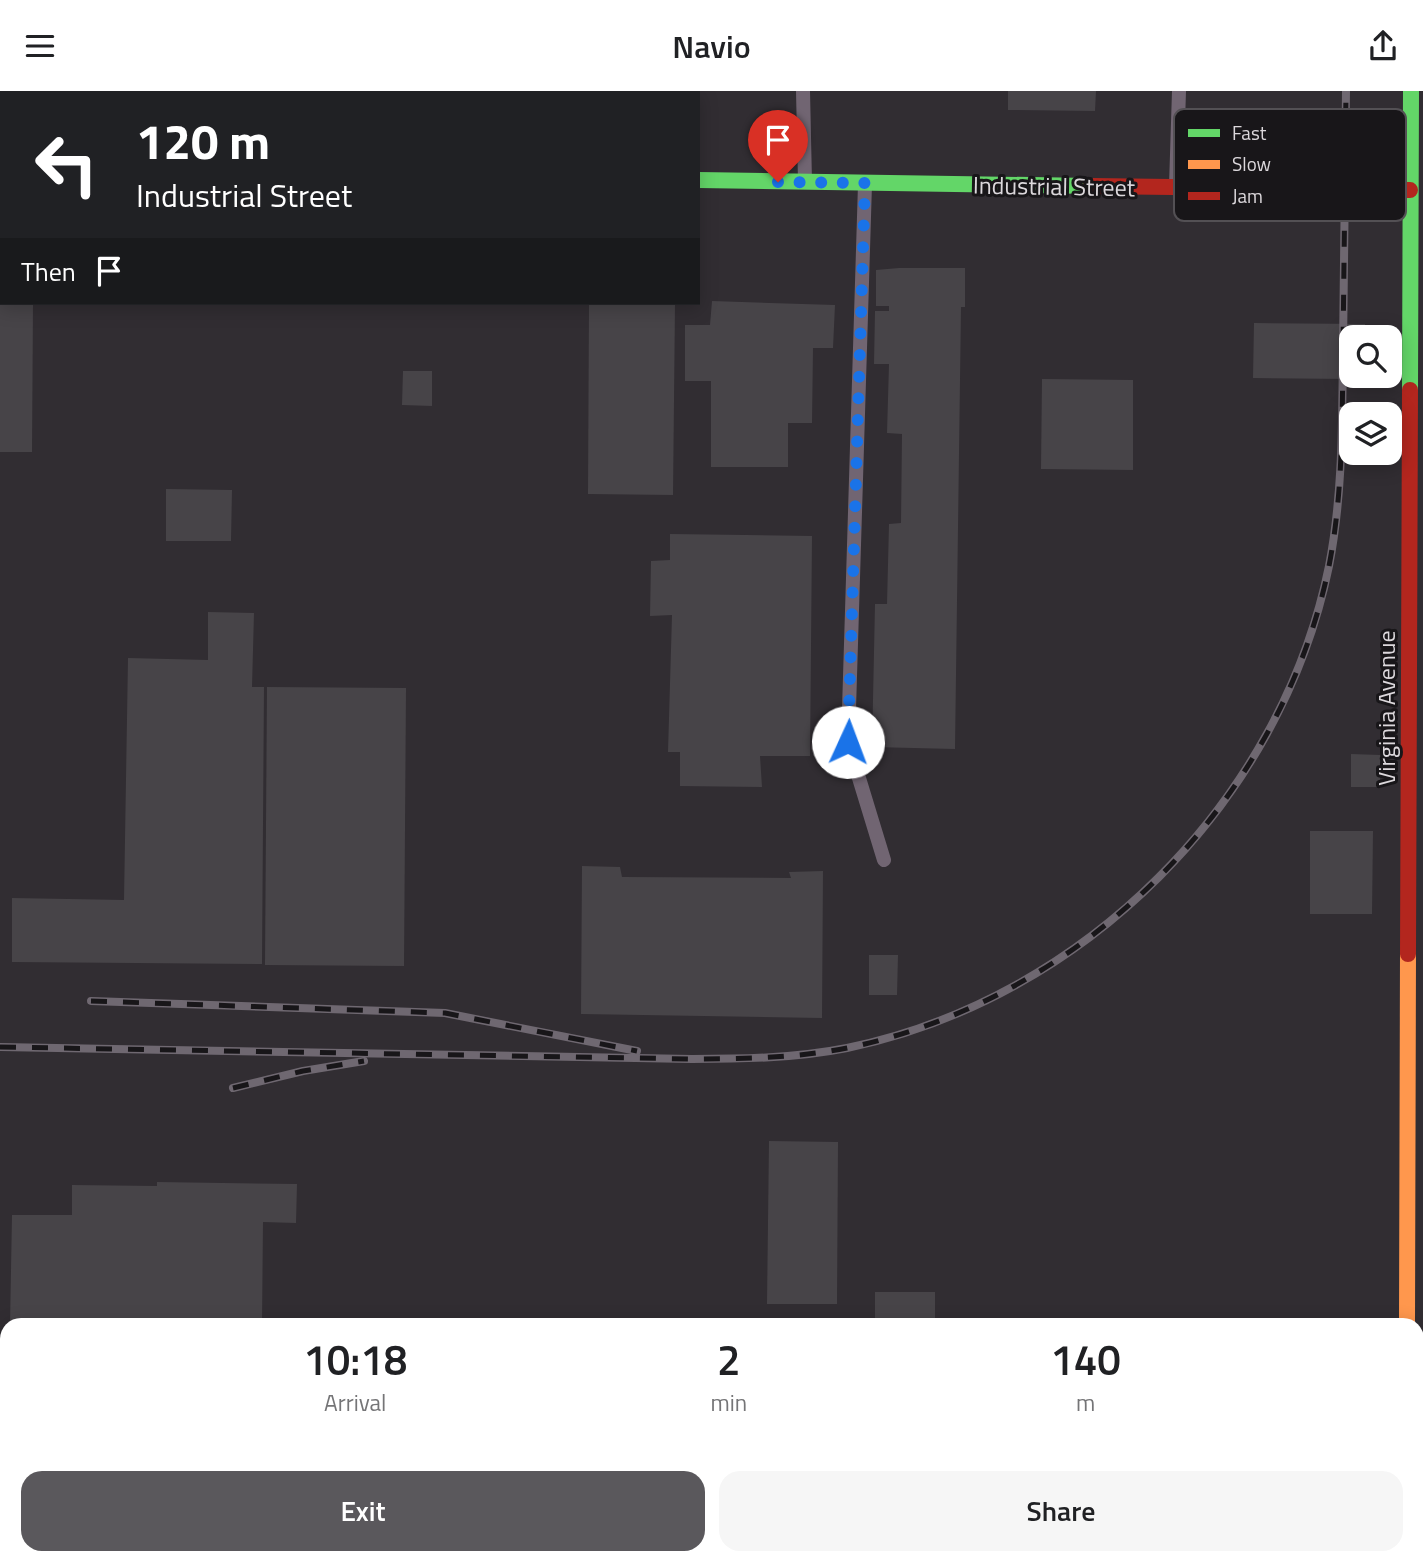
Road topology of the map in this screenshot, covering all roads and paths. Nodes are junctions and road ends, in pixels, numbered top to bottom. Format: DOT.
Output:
graph roads {
  1 [pos="803,91"];
  2 [pos="1179,91"];
  3 [pos="1411,91"];
  4 [pos="1178,109"];
  5 [pos="700,180"];
  6 [pos="805,182"];
  7 [pos="865,183"];
  8 [pos="1174,187"];
  9 [pos="1406,190"];
  10 [pos="1410,190"];
  11 [pos="1416,376"];
  12 [pos="884,860"];
  13 [pos="1416,1012"];
  14 [pos="1408,1318"];
  1 -- 6 [label="lane"];
  2 -- 4 [label="lane"];
  3 -- 10 [label="street, Virginia Avenue"];
  5 -- 6 [label="street, Industrial Street"];
  6 -- 7 [label="street, Industrial Street"];
  7 -- 8 [label="street, Industrial Street"];
  7 -- 12 [label="lane"];
  9 -- 10 [label="street, Industrial Street"];
  10 -- 11 [label="street, Virginia Avenue"];
  11 -- 13 [label="street, Virginia Avenue"];
  13 -- 14 [label="street, Virginia Avenue"];
}
